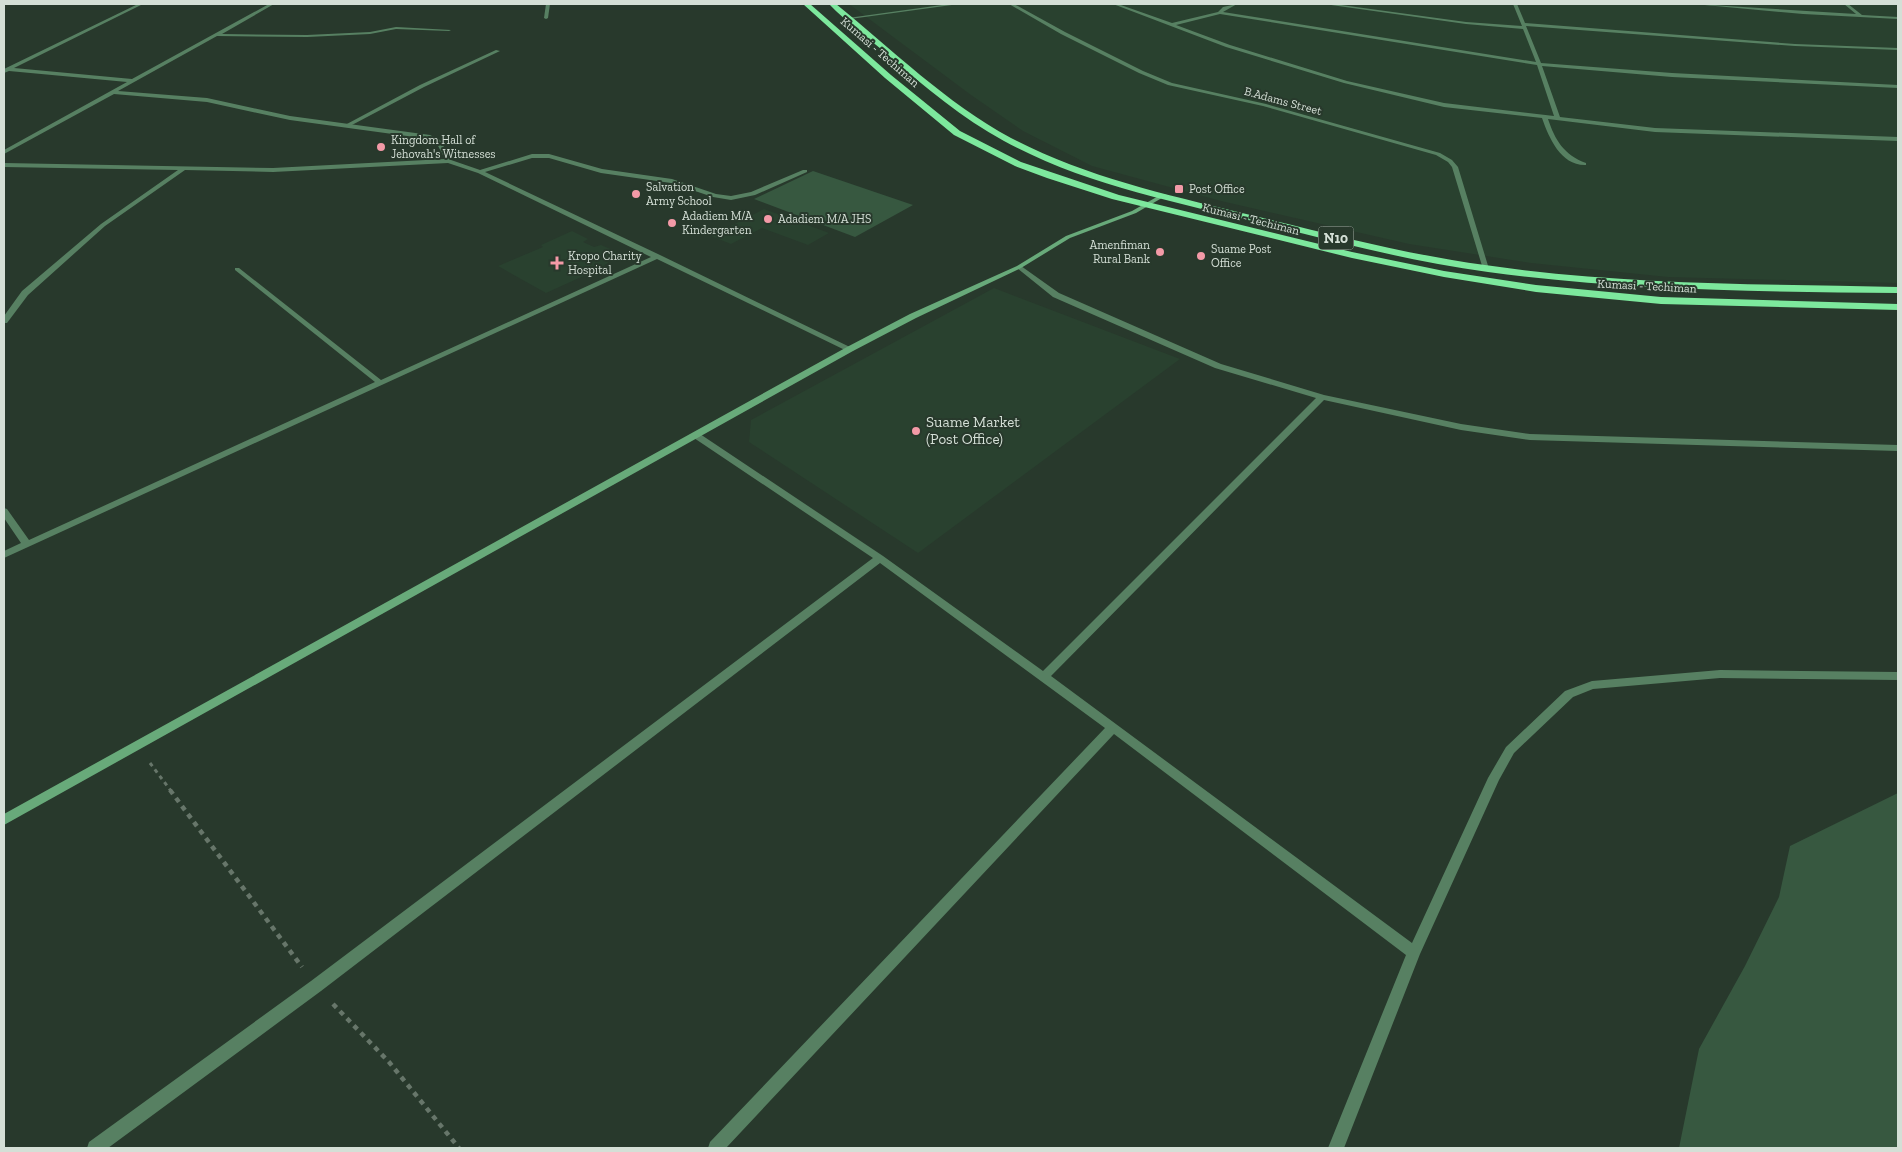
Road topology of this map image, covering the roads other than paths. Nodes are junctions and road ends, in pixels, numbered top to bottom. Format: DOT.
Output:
graph roads {
  1 [pos="141,4"];
  2 [pos="272,4"];
  3 [pos="548,4"];
  4 [pos="806,4"];
  5 [pos="832,4"];
  6 [pos="957,4"];
  7 [pos="1011,4"];
  8 [pos="1114,4"];
  9 [pos="1216,4"];
  10 [pos="1235,4"];
  11 [pos="1326,4"];
  12 [pos="1515,4"];
  13 [pos="1696,4"];
  14 [pos="1846,4"];
  15 [pos="1225,8"];
  16 [pos="1220,13"];
  17 [pos="1861,16"];
  18 [pos="546,18"];
  19 [pos="850,18"];
  20 [pos="1898,18"];
  21 [pos="1171,25"];
  22 [pos="1524,26"];
  23 [pos="449,30"];
  24 [pos="217,35"];
  25 [pos="1898,49"];
  26 [pos="498,51"];
  27 [pos="1539,64"];
  28 [pos="5,70"];
  29 [pos="132,80"];
  30 [pos="1898,86"];
  31 [pos="113,92"];
  32 [pos="1544,116"];
  33 [pos="1557,117"];
  34 [pos="348,124"];
  35 [pos="1898,139"];
  36 [pos="4,152"];
  37 [pos="449,161"];
  38 [pos="1584,164"];
  39 [pos="4,165"];
  40 [pos="183,169"];
  41 [pos="805,171"];
  42 [pos="480,172"];
  43 [pos="1164,195"];
  44 [pos="1148,206"];
  45 [pos="658,256"];
  46 [pos="1019,267"];
  47 [pos="237,269"];
  48 [pos="1486,269"];
  49 [pos="1898,290"];
  50 [pos="1898,307"];
  51 [pos="4,321"];
  52 [pos="850,349"];
  53 [pos="379,382"];
  54 [pos="1322,397"];
  55 [pos="697,436"];
  56 [pos="1898,448"];
  57 [pos="4,512"];
  58 [pos="27,544"];
  59 [pos="4,555"];
  60 [pos="880,558"];
  61 [pos="1898,676"];
  62 [pos="1044,677"];
  63 [pos="1113,727"];
  64 [pos="4,820"];
  65 [pos="1414,953"];
  66 [pos="95,1148"];
  67 [pos="716,1148"];
  68 [pos="1336,1148"];
  1 -- 28 [label="street"];
  2 -- 24 [label="street"];
  3 -- 18 [label="street"];
  4 -- 44 [label="highway, Kumasi - Techiman / N10"];
  5 -- 19 [label="highway, N10"];
  6 -- 19 [label="street"];
  7 -- 48 [label="street, B.Adams Street"];
  8 -- 21 [label="street"];
  9 -- 15 [label="street"];
  10 -- 15 [label="street"];
  11 -- 22 [label="street"];
  12 -- 22 [label="street"];
  13 -- 17 [label="street"];
  14 -- 17 [label="street"];
  15 -- 16 [label="street"];
  16 -- 21 [label="street"];
  16 -- 27 [label="street"];
  17 -- 20 [label="street"];
  19 -- 43 [label="highway, N10"];
  21 -- 32 [label="street"];
  22 -- 25 [label="street"];
  22 -- 27 [label="street"];
  23 -- 24 [label="street"];
  24 -- 29 [label="street"];
  26 -- 34 [label="street"];
  27 -- 30 [label="street"];
  27 -- 33 [label="street"];
  28 -- 29 [label="street"];
  29 -- 31 [label="street"];
  31 -- 34 [label="street"];
  31 -- 36 [label="street"];
  32 -- 33 [label="street"];
  32 -- 38 [label="street"];
  33 -- 35 [label="street"];
  34 -- 37 [label="street"];
  37 -- 40 [label="street"];
  37 -- 42 [label="street"];
  39 -- 40 [label="street"];
  40 -- 51 [label="street"];
  41 -- 42 [label="street"];
  42 -- 45 [label="street"];
  43 -- 44 [label="street"];
  43 -- 48 [label="highway, N10"];
  44 -- 46 [label="street"];
  44 -- 50 [label="highway, Kumasi - Techiman / N10"];
  45 -- 52 [label="street"];
  45 -- 53 [label="street"];
  46 -- 52 [label="street"];
  46 -- 54 [label="street"];
  47 -- 53 [label="street"];
  48 -- 49 [label="highway, N10"];
  52 -- 55 [label="street"];
  53 -- 58 [label="street"];
  54 -- 56 [label="street"];
  54 -- 62 [label="street"];
  55 -- 60 [label="street"];
  55 -- 64 [label="street"];
  57 -- 58 [label="street"];
  58 -- 59 [label="street"];
  60 -- 62 [label="street"];
  60 -- 66 [label="street"];
  61 -- 65 [label="street"];
  62 -- 63 [label="street"];
  63 -- 65 [label="street"];
  63 -- 67 [label="street"];
  65 -- 68 [label="street"];
}
